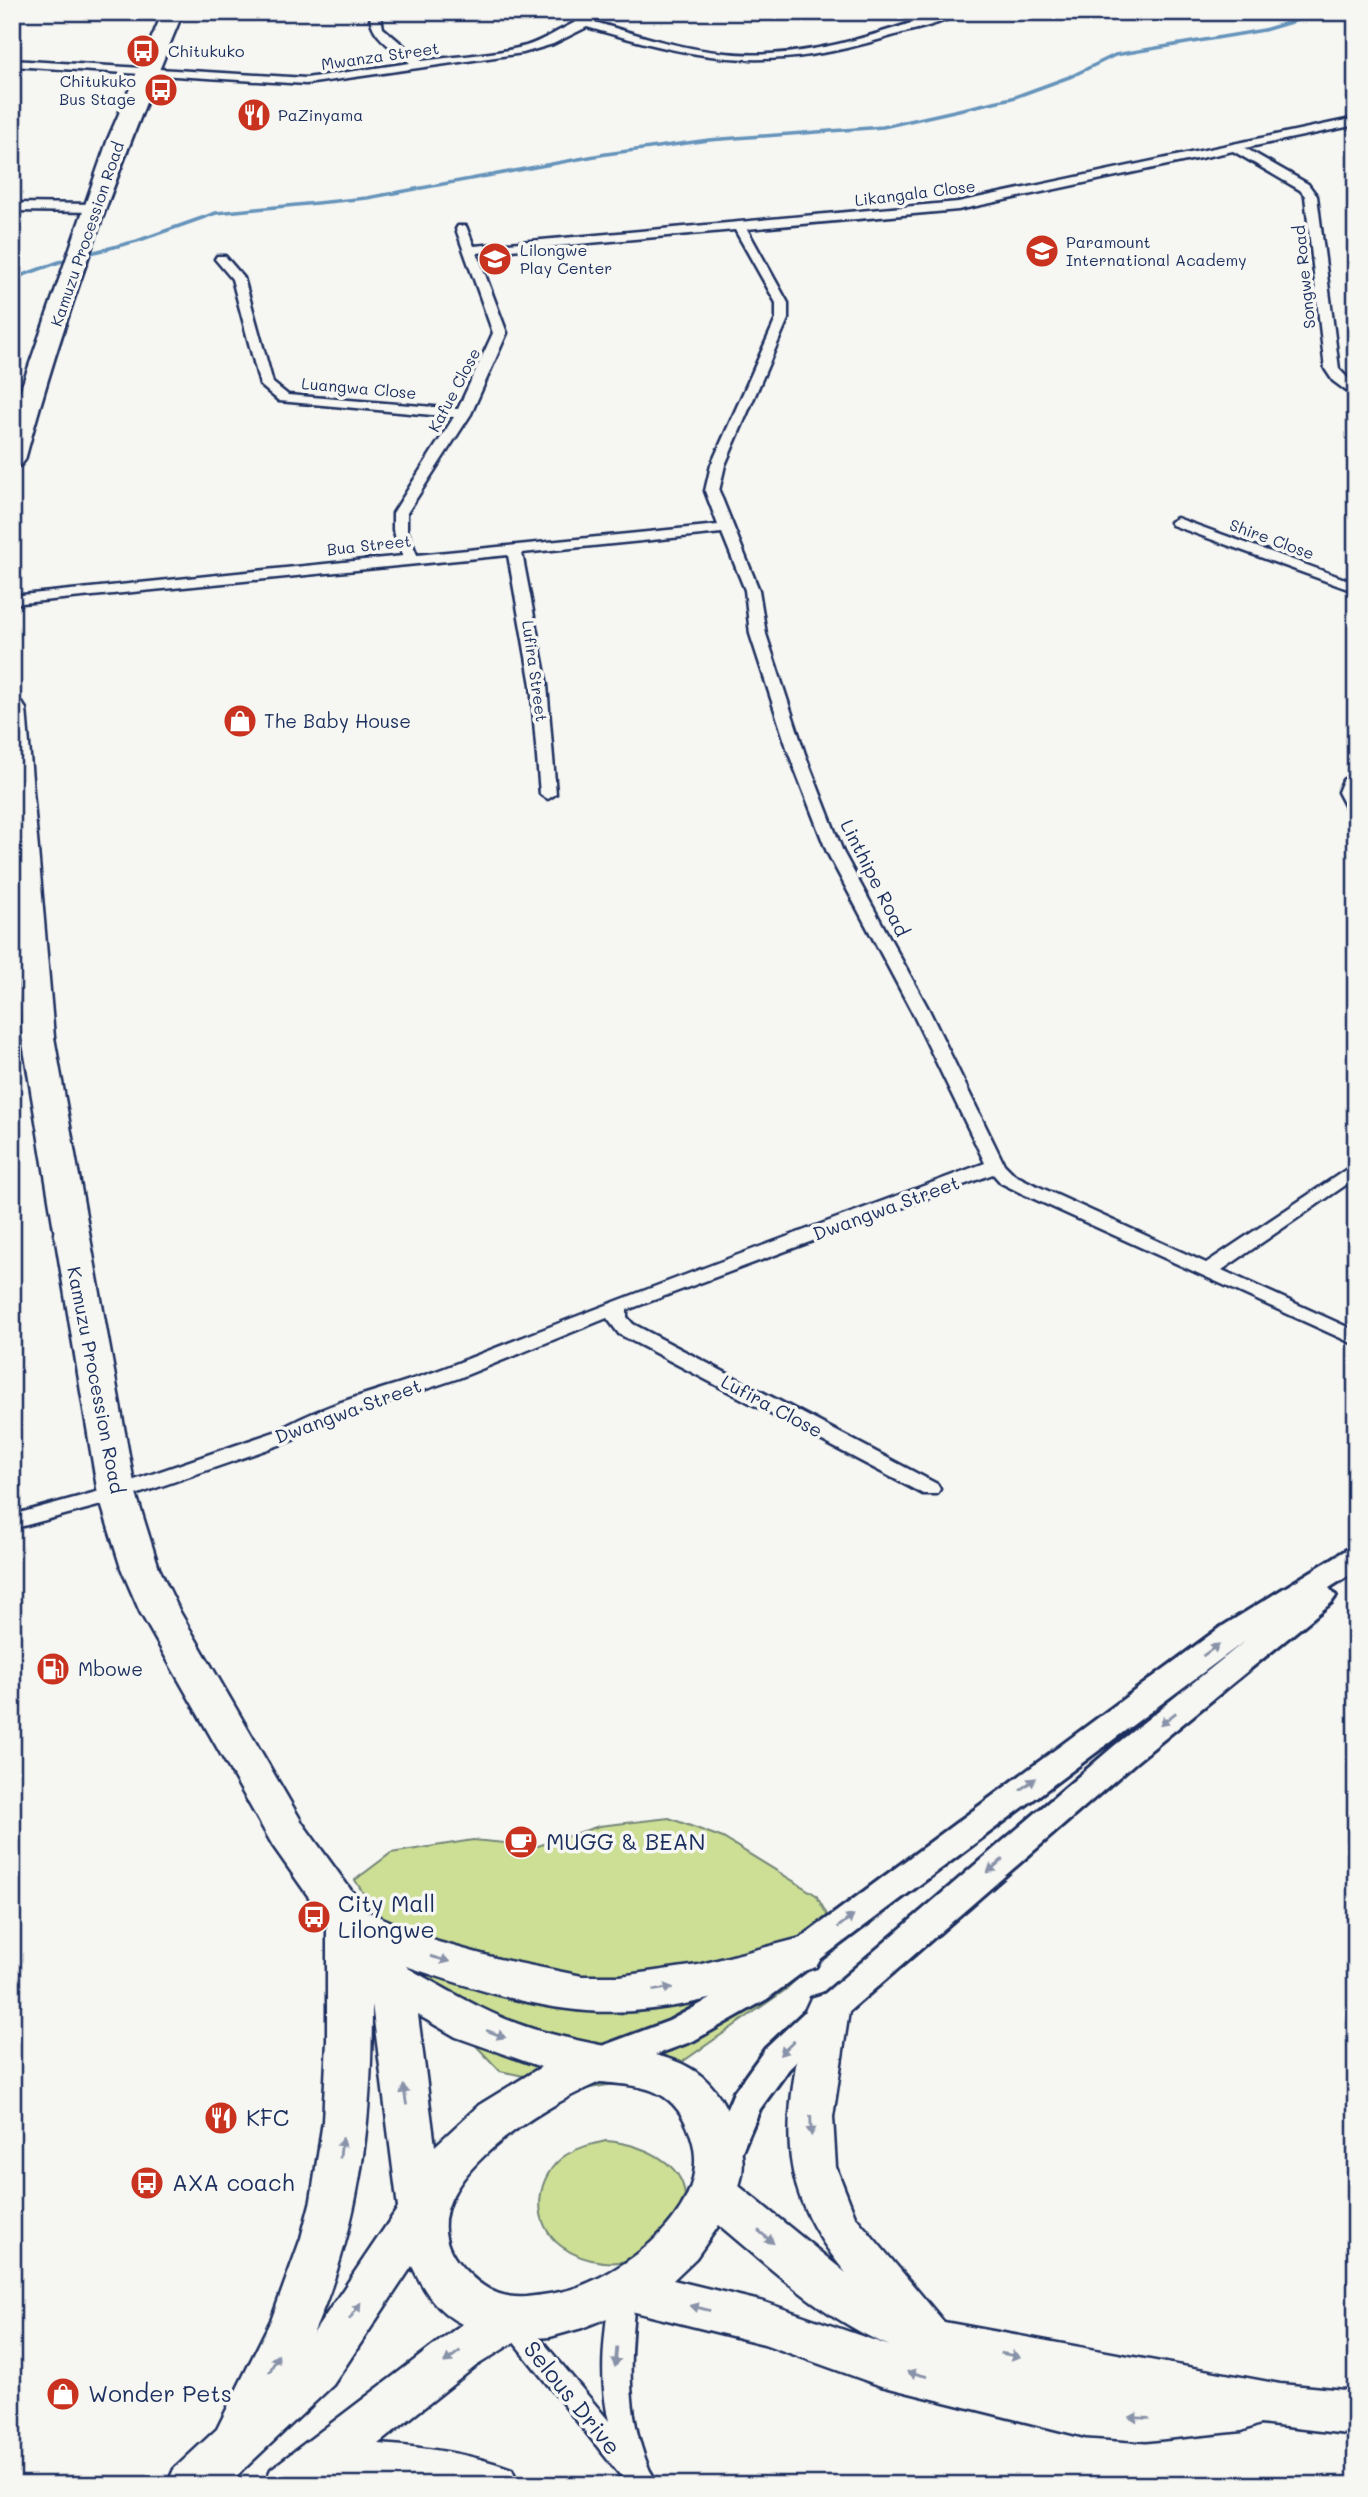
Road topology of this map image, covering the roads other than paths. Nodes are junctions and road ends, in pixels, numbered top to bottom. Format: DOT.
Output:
graph roads {
  1 [pos="173,12"];
  2 [pos="376,12"];
  3 [pos="607,12"];
  4 [pos="956,12"];
  5 [pos="586,23"];
  6 [pos="12,63"];
  7 [pos="421,66"];
  8 [pos="148,71"];
  9 [pos="1356,121"];
  10 [pos="1235,148"];
  11 [pos="12,207"];
  12 [pos="97,208"];
  13 [pos="740,228"];
  14 [pos="462,229"];
  15 [pos="470,250"];
  16 [pos="222,259"];
  17 [pos="1356,394"];
  18 [pos="464,414"];
  19 [pos="12,460"];
  20 [pos="1177,522"];
  21 [pos="729,528"];
  22 [pos="514,549"];
  23 [pos="411,558"];
  24 [pos="1356,588"];
  25 [pos="12,600"];
  26 [pos="12,709"];
  27 [pos="1356,777"];
  28 [pos="548,794"];
  29 [pos="1356,812"];
  30 [pos="996,1166"];
  31 [pos="1356,1169"];
  32 [pos="1207,1272"];
  33 [pos="617,1313"];
  34 [pos="1356,1339"];
  35 [pos="930,1489"];
  36 [pos="117,1494"];
  37 [pos="12,1522"];
  38 [pos="1356,1557"];
  39 [pos="1356,1569"];
  40 [pos="349,1922"];
  41 [pos="801,1955"];
  42 [pos="392,1980"];
  43 [pos="827,2011"];
  44 [pos="597,2063"];
  45 [pos="717,2178"];
  46 [pos="422,2211"];
  47 [pos="623,2289"];
  48 [pos="509,2320"];
  49 [pos="930,2340"];
  50 [pos="1280,2406"];
  51 [pos="1356,2413"];
  52 [pos="234,2447"];
  53 [pos="640,2480"];
  54 [pos="291,2483"];
  55 [pos="192,2485"];
  56 [pos="494,2485"];
  1 -- 8 [label="highway, Kamuzu Procession Road"];
  2 -- 7 [label="street"];
  3 -- 5 [label="street, Mwanza Street"];
  4 -- 5 [label="street"];
  5 -- 7 [label="street, Mwanza Street"];
  6 -- 8 [label="street, Mwanza Street"];
  7 -- 8 [label="street, Mwanza Street"];
  8 -- 12 [label="highway, Kamuzu Procession Road"];
  9 -- 10 [label="street, Likangala Close"];
  10 -- 13 [label="street, Likangala Close"];
  10 -- 17 [label="street, Songwe Road"];
  11 -- 12 [label="street"];
  12 -- 19 [label="highway, Kamuzu Procession Road"];
  13 -- 15 [label="street, Likangala Close"];
  13 -- 21 [label="street, Linthipe Road"];
  14 -- 15 [label="street, Kafue Close"];
  15 -- 18 [label="street, Kafue Close"];
  16 -- 18 [label="street, Luangwa Close"];
  18 -- 23 [label="street, Kafue Close"];
  20 -- 24 [label="street, Shire Close"];
  21 -- 22 [label="street, Bua Street"];
  21 -- 30 [label="street, Linthipe Road"];
  22 -- 23 [label="street, Bua Street"];
  22 -- 28 [label="street, Lufira Street"];
  23 -- 25 [label="street, Bua Street"];
  26 -- 36 [label="highway, Kamuzu Procession Road"];
  27 -- 29 [label="street"];
  30 -- 32 [label="street, Linthipe Road"];
  30 -- 33 [label="street, Dwangwa Street"];
  31 -- 32 [label="street"];
  32 -- 34 [label="street, Linthipe Road"];
  33 -- 35 [label="street, Lufira Close"];
  33 -- 36 [label="street, Dwangwa Street"];
  36 -- 37 [label="street, Dwangwa Street"];
  36 -- 40 [label="highway, Kamuzu Procession Road"];
  41 -- 38 [label="main road, one-way"];
  39 -- 43 [label="main road, one-way"];
  40 -- 41 [label="highway, one-way"];
  40 -- 42 [label="highway, Kamuzu Procession Road"];
  52 -- 40 [label="highway, one-way"];
  41 -- 44 [label="main road"];
  42 -- 44 [label="highway, one-way"];
  46 -- 42 [label="highway, one-way"];
  43 -- 45 [label="main road, one-way"];
  43 -- 49 [label="highway, one-way"];
  44 -- 45 [label="highway"];
  44 -- 46 [label="highway"];
  45 -- 47 [label="highway"];
  45 -- 49 [label="highway, one-way"];
  46 -- 48 [label="highway"];
  52 -- 46 [label="highway, one-way"];
  47 -- 48 [label="highway"];
  50 -- 47 [label="highway, one-way"];
  47 -- 53 [label="street, Selous Drive, one-way"];
  48 -- 53 [label="street, Selous Drive"];
  48 -- 54 [label="highway, one-way"];
  49 -- 50 [label="highway, one-way"];
  50 -- 51 [label="highway"];
  52 -- 55 [label="highway"];
  54 -- 56 [label="highway"];
}
